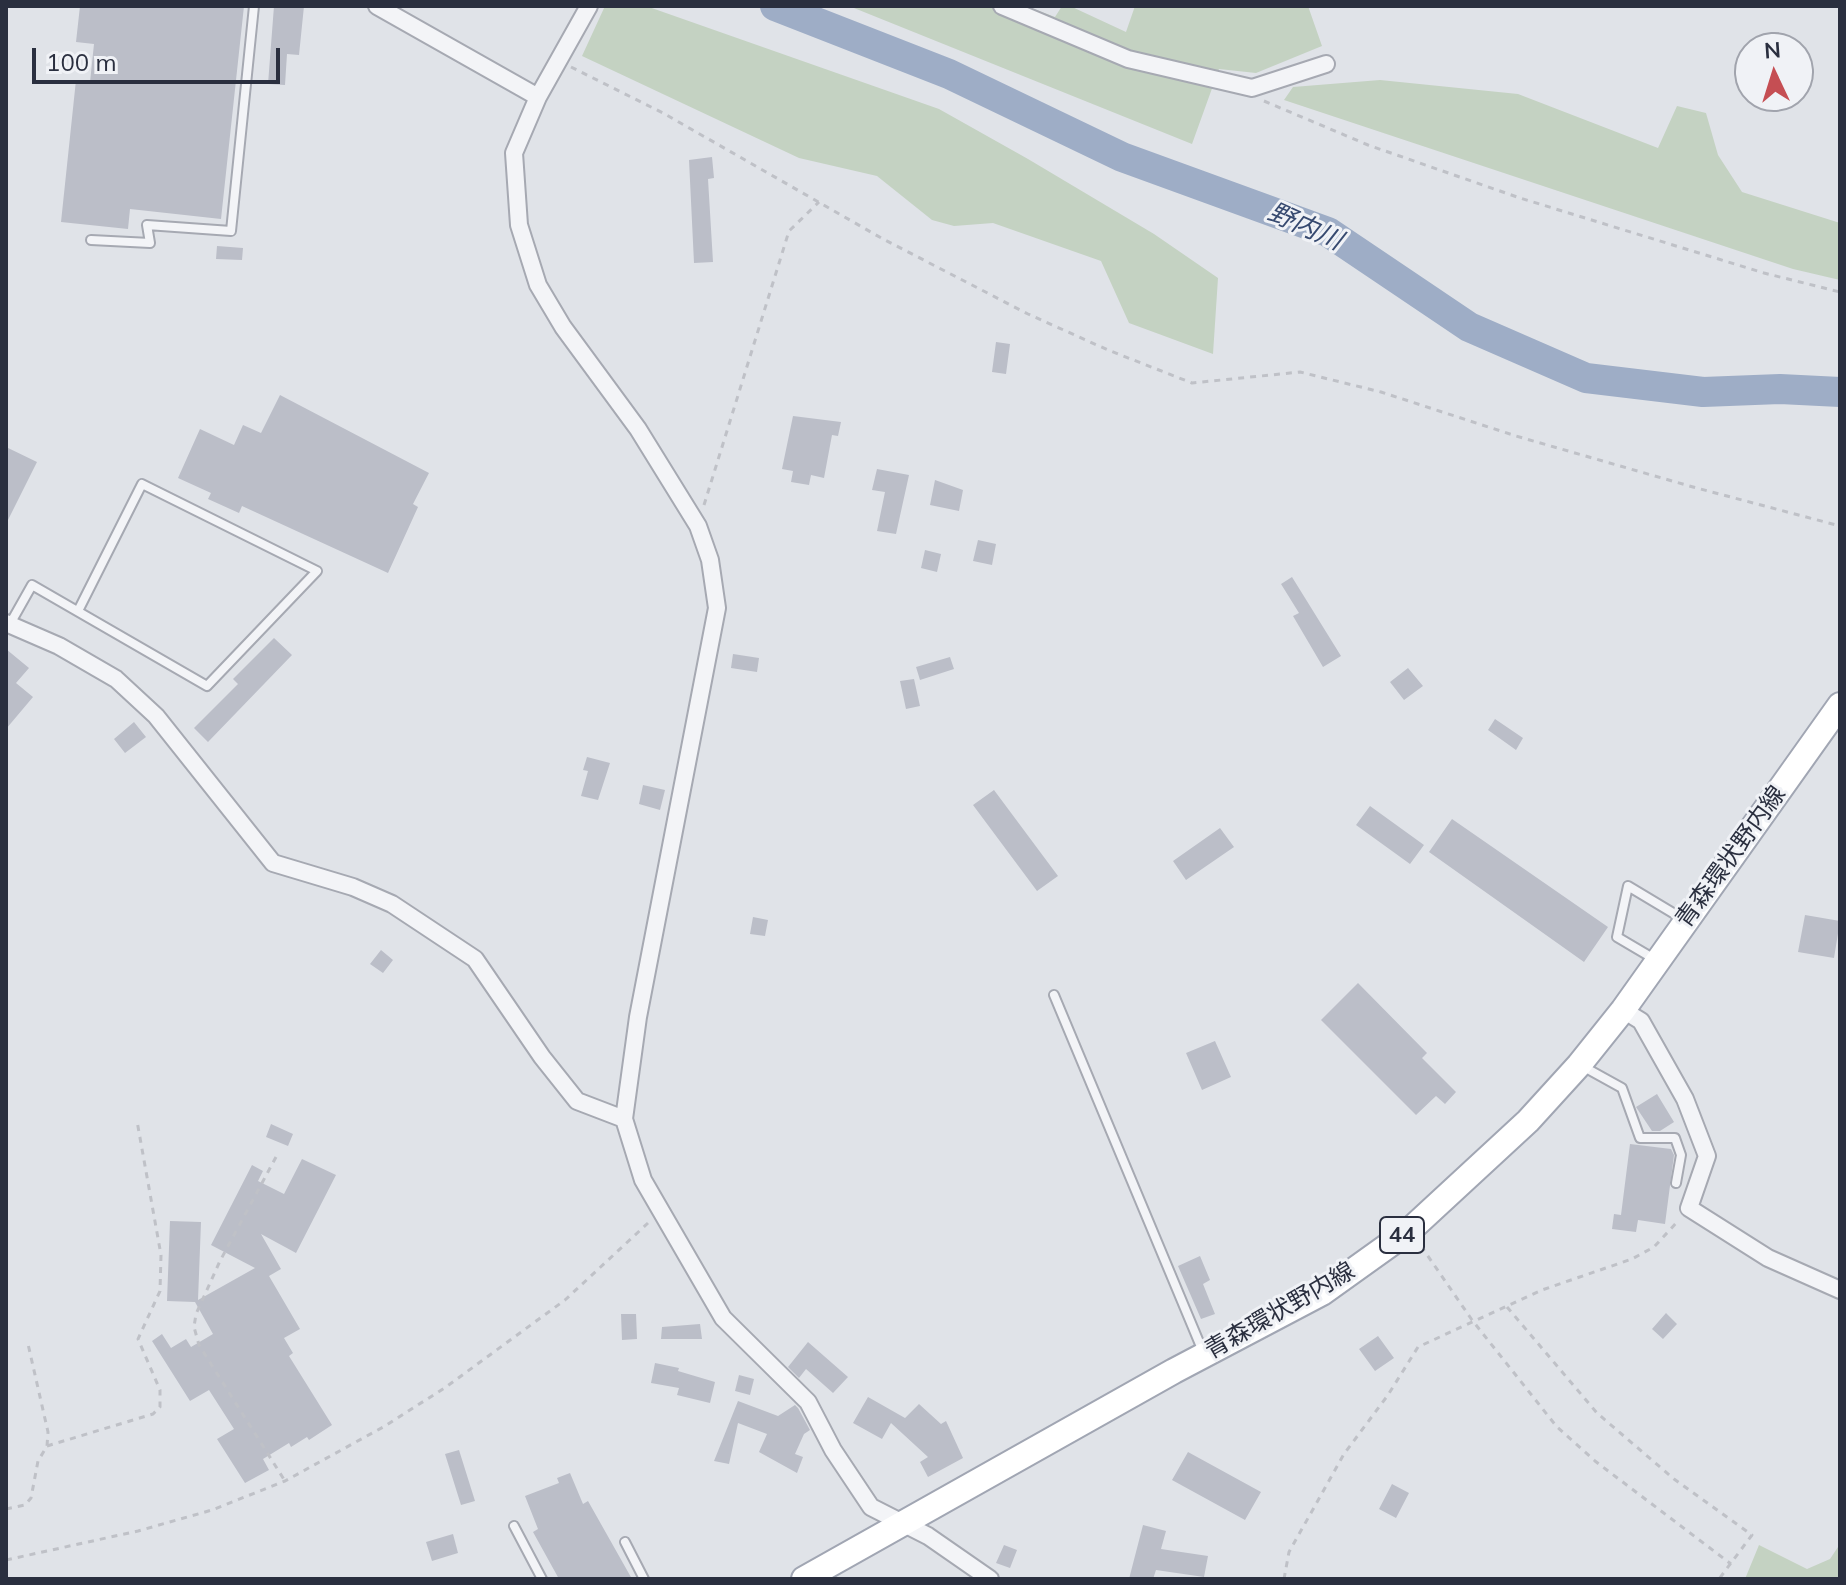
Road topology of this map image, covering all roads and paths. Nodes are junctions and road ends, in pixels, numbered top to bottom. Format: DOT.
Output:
graph roads {
  1 [pos="254,6"];
  2 [pos="377,6"];
  3 [pos="589,6"];
  4 [pos="1002,6"];
  5 [pos="561,56"];
  6 [pos="1326,64"];
  7 [pos="1252,88"];
  8 [pos="538,97"];
  9 [pos="819,202"];
  10 [pos="91,240"];
  11 [pos="1840,292"];
  12 [pos="698,526"];
  13 [pos="1840,526"];
  14 [pos="79,609"];
  15 [pos="8,624"];
  16 [pos="1840,705"];
  17 [pos="1685,920"];
  18 [pos="1657,960"];
  19 [pos="1054,995"];
  20 [pos="1623,1010"];
  21 [pos="1579,1065"];
  22 [pos="624,1119"];
  23 [pos="137,1121"];
  24 [pos="276,1157"];
  25 [pos="1676,1183"];
  26 [pos="1689,1208"];
  27 [pos="660,1212"];
  28 [pos="1410,1230"];
  29 [pos="1840,1290"];
  30 [pos="1506,1305"];
  31 [pos="1472,1320"];
  32 [pos="28,1344"];
  33 [pos="1204,1355"];
  34 [pos="47,1446"];
  35 [pos="285,1481"];
  36 [pos="6,1509"];
  37 [pos="514,1526"];
  38 [pos="903,1526"];
  39 [pos="625,1542"];
  40 [pos="6,1560"];
  41 [pos="1731,1564"];
  42 [pos="542,1579"];
  43 [pos="644,1579"];
  44 [pos="804,1579"];
  45 [pos="990,1579"];
  46 [pos="1284,1579"];
  47 [pos="1719,1579"];
  1 -- 10 [label="lane"];
  2 -- 8 [label="street"];
  3 -- 5 [label="street"];
  4 -- 7 [label="street"];
  5 -- 8 [label="street"];
  5 -- 9 [label="path"];
  6 -- 7 [label="street"];
  7 -- 11 [label="path"];
  8 -- 12 [label="street"];
  9 -- 12 [label="path"];
  9 -- 13 [label="path"];
  12 -- 22 [label="street"];
  14 -- 14 [label="lane"];
  14 -- 15 [label="lane"];
  15 -- 22 [label="street"];
  16 -- 17 [label="main road, 青森環状野内線 / 44"];
  17 -- 18 [label="main road, 青森環状野内線 / 44"];
  17 -- 18 [label="lane"];
  18 -- 20 [label="main road, 青森環状野内線 / 44"];
  19 -- 33 [label="lane"];
  20 -- 21 [label="main road, 青森環状野内線 / 44"];
  20 -- 26 [label="street"];
  21 -- 25 [label="lane"];
  21 -- 28 [label="main road, 青森環状野内線 / 44"];
  22 -- 27 [label="street"];
  23 -- 34 [label="path"];
  24 -- 35 [label="path"];
  26 -- 29 [label="street"];
  26 -- 30 [label="path"];
  27 -- 35 [label="path"];
  27 -- 38 [label="street"];
  28 -- 31 [label="path"];
  28 -- 33 [label="main road, 青森環状野内線 / 44"];
  30 -- 31 [label="path"];
  30 -- 41 [label="path"];
  31 -- 41 [label="path"];
  31 -- 46 [label="path"];
  32 -- 34 [label="path"];
  33 -- 38 [label="main road, 青森環状野内線 / 44"];
  34 -- 36 [label="path"];
  35 -- 40 [label="path"];
  37 -- 42 [label="lane"];
  38 -- 44 [label="main road, 青森環状野内線 / 44"];
  38 -- 45 [label="street"];
  39 -- 43 [label="lane"];
  41 -- 47 [label="path"];
}
